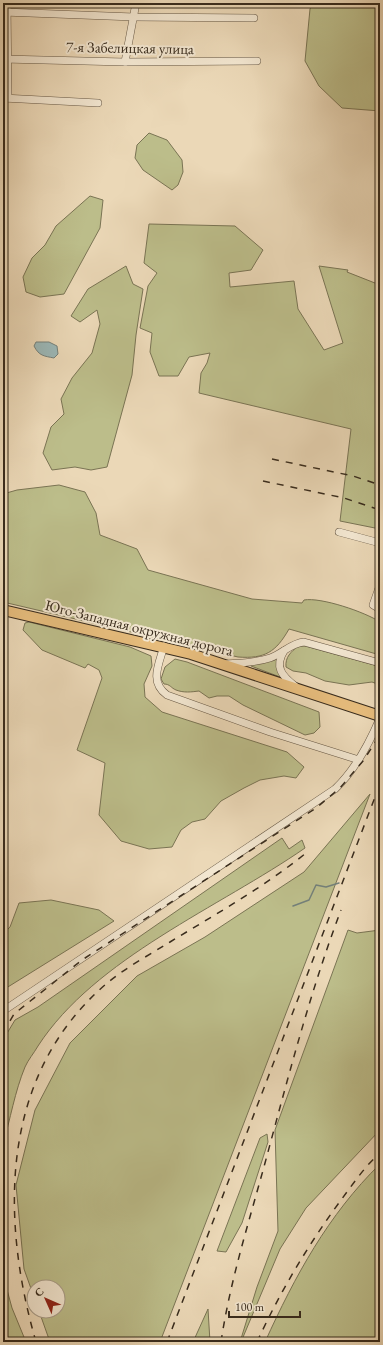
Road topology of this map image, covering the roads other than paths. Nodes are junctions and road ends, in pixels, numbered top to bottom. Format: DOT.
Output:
graph roads {
  1 [pos="8,3"];
  2 [pos="136,3"];
  3 [pos="5,12"];
  4 [pos="134,17"];
  5 [pos="254,18"];
  6 [pos="5,59"];
  7 [pos="257,61"];
  8 [pos="125,62"];
  9 [pos="5,98"];
  10 [pos="98,103"];
  11 [pos="339,532"];
  12 [pos="380,543"];
  13 [pos="380,585"];
  14 [pos="380,609"];
  15 [pos="3,610"];
  16 [pos="164,646"];
  17 [pos="284,651"];
  18 [pos="380,663"];
  19 [pos="223,664"];
  20 [pos="298,689"];
  21 [pos="380,717"];
  22 [pos="359,760"];
  23 [pos="3,1011"];
  1 -- 3 [label="street"];
  2 -- 4 [label="street"];
  3 -- 4 [label="street"];
  3 -- 6 [label="street"];
  4 -- 5 [label="street"];
  4 -- 8 [label="street"];
  6 -- 8 [label="street, 7-я Забелицкая улица"];
  6 -- 9 [label="street"];
  7 -- 8 [label="street, 7-я Забелицкая улица"];
  9 -- 10 [label="street"];
  11 -- 12 [label="street"];
  13 -- 14 [label="street"];
  15 -- 16 [label="highway, Юго-Западная окружная дорога"];
  16 -- 19 [label="highway, Юго-Западная окружная дорога"];
  16 -- 22 [label="street"];
  17 -- 18 [label="street"];
  17 -- 19 [label="street"];
  17 -- 20 [label="street"];
  19 -- 20 [label="highway, Юго-Западная окружная дорога"];
  20 -- 21 [label="highway, Юго-Западная окружная дорога"];
  21 -- 22 [label="street"];
  22 -- 23 [label="street"];
}
